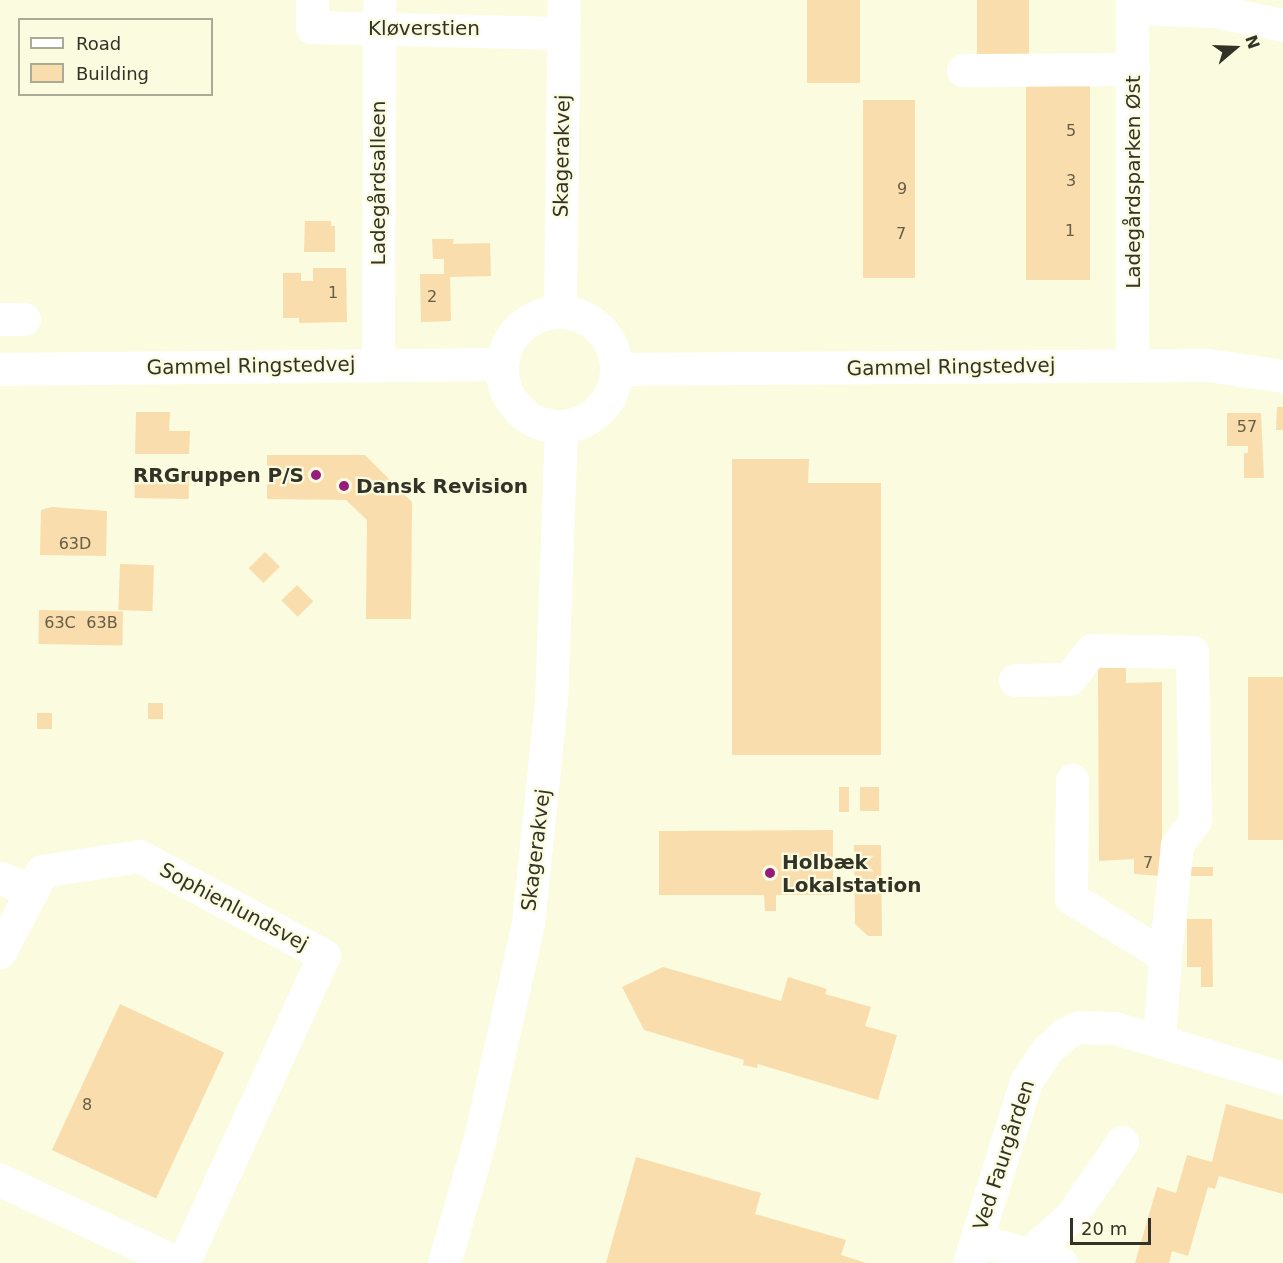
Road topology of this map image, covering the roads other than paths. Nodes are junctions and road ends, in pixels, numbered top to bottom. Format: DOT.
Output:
graph roads {
  1 [pos="312,0"];
  2 [pos="564,0"];
  3 [pos="1132,4"];
  4 [pos="379,14"];
  5 [pos="1283,25"];
  6 [pos="564,33"];
  7 [pos="1133,69"];
  8 [pos="963,70"];
  9 [pos="560,311"];
  10 [pos="501,364"];
  11 [pos="378,365"];
  12 [pos="1132,365"];
  13 [pos="0,369"];
  14 [pos="617,369"];
  15 [pos="1283,376"];
  16 [pos="561,427"];
  17 [pos="1015,680"];
  18 [pos="1072,780"];
  19 [pos="0,878"];
  20 [pos="32,891"];
  21 [pos="0,952"];
  22 [pos="1165,956"];
  23 [pos="1159,1040"];
  24 [pos="1283,1076"];
  25 [pos="1122,1142"];
  26 [pos="0,1180"];
  27 [pos="973,1251"];
  28 [pos="1029,1254"];
  29 [pos="178,1263"];
  30 [pos="183,1263"];
  31 [pos="444,1263"];
  32 [pos="1061,1263"];
  1 -- 4 [label="street, Kløverstien"];
  2 -- 6 [label="street, Skagerakvej"];
  3 -- 5 [label="street"];
  3 -- 7 [label="street, Ladegårdsparken Øst"];
  4 -- 6 [label="street, Kløverstien"];
  4 -- 11 [label="street, Ladegårdsalleen"];
  6 -- 9 [label="street, Skagerakvej"];
  7 -- 8 [label="street"];
  7 -- 12 [label="street, Ladegårdsparken Øst"];
  9 -- 10 [label="street"];
  9 -- 14 [label="street"];
  10 -- 11 [label="street, Gammel Ringstedvej"];
  10 -- 16 [label="street"];
  11 -- 13 [label="street, Gammel Ringstedvej"];
  12 -- 14 [label="street, Gammel Ringstedvej"];
  12 -- 15 [label="street, Gammel Ringstedvej"];
  14 -- 16 [label="street"];
  16 -- 31 [label="street, Skagerakvej"];
  17 -- 22 [label="street"];
  18 -- 22 [label="street"];
  19 -- 20 [label="street"];
  20 -- 21 [label="street, Sophienlundsvej"];
  20 -- 30 [label="street, Sophienlundsvej"];
  22 -- 23 [label="street"];
  23 -- 24 [label="street, Ved Faurgården"];
  23 -- 27 [label="street, Ved Faurgården"];
  25 -- 28 [label="street"];
  26 -- 29 [label="street"];
  27 -- 28 [label="street"];
  28 -- 32 [label="street"];
}
